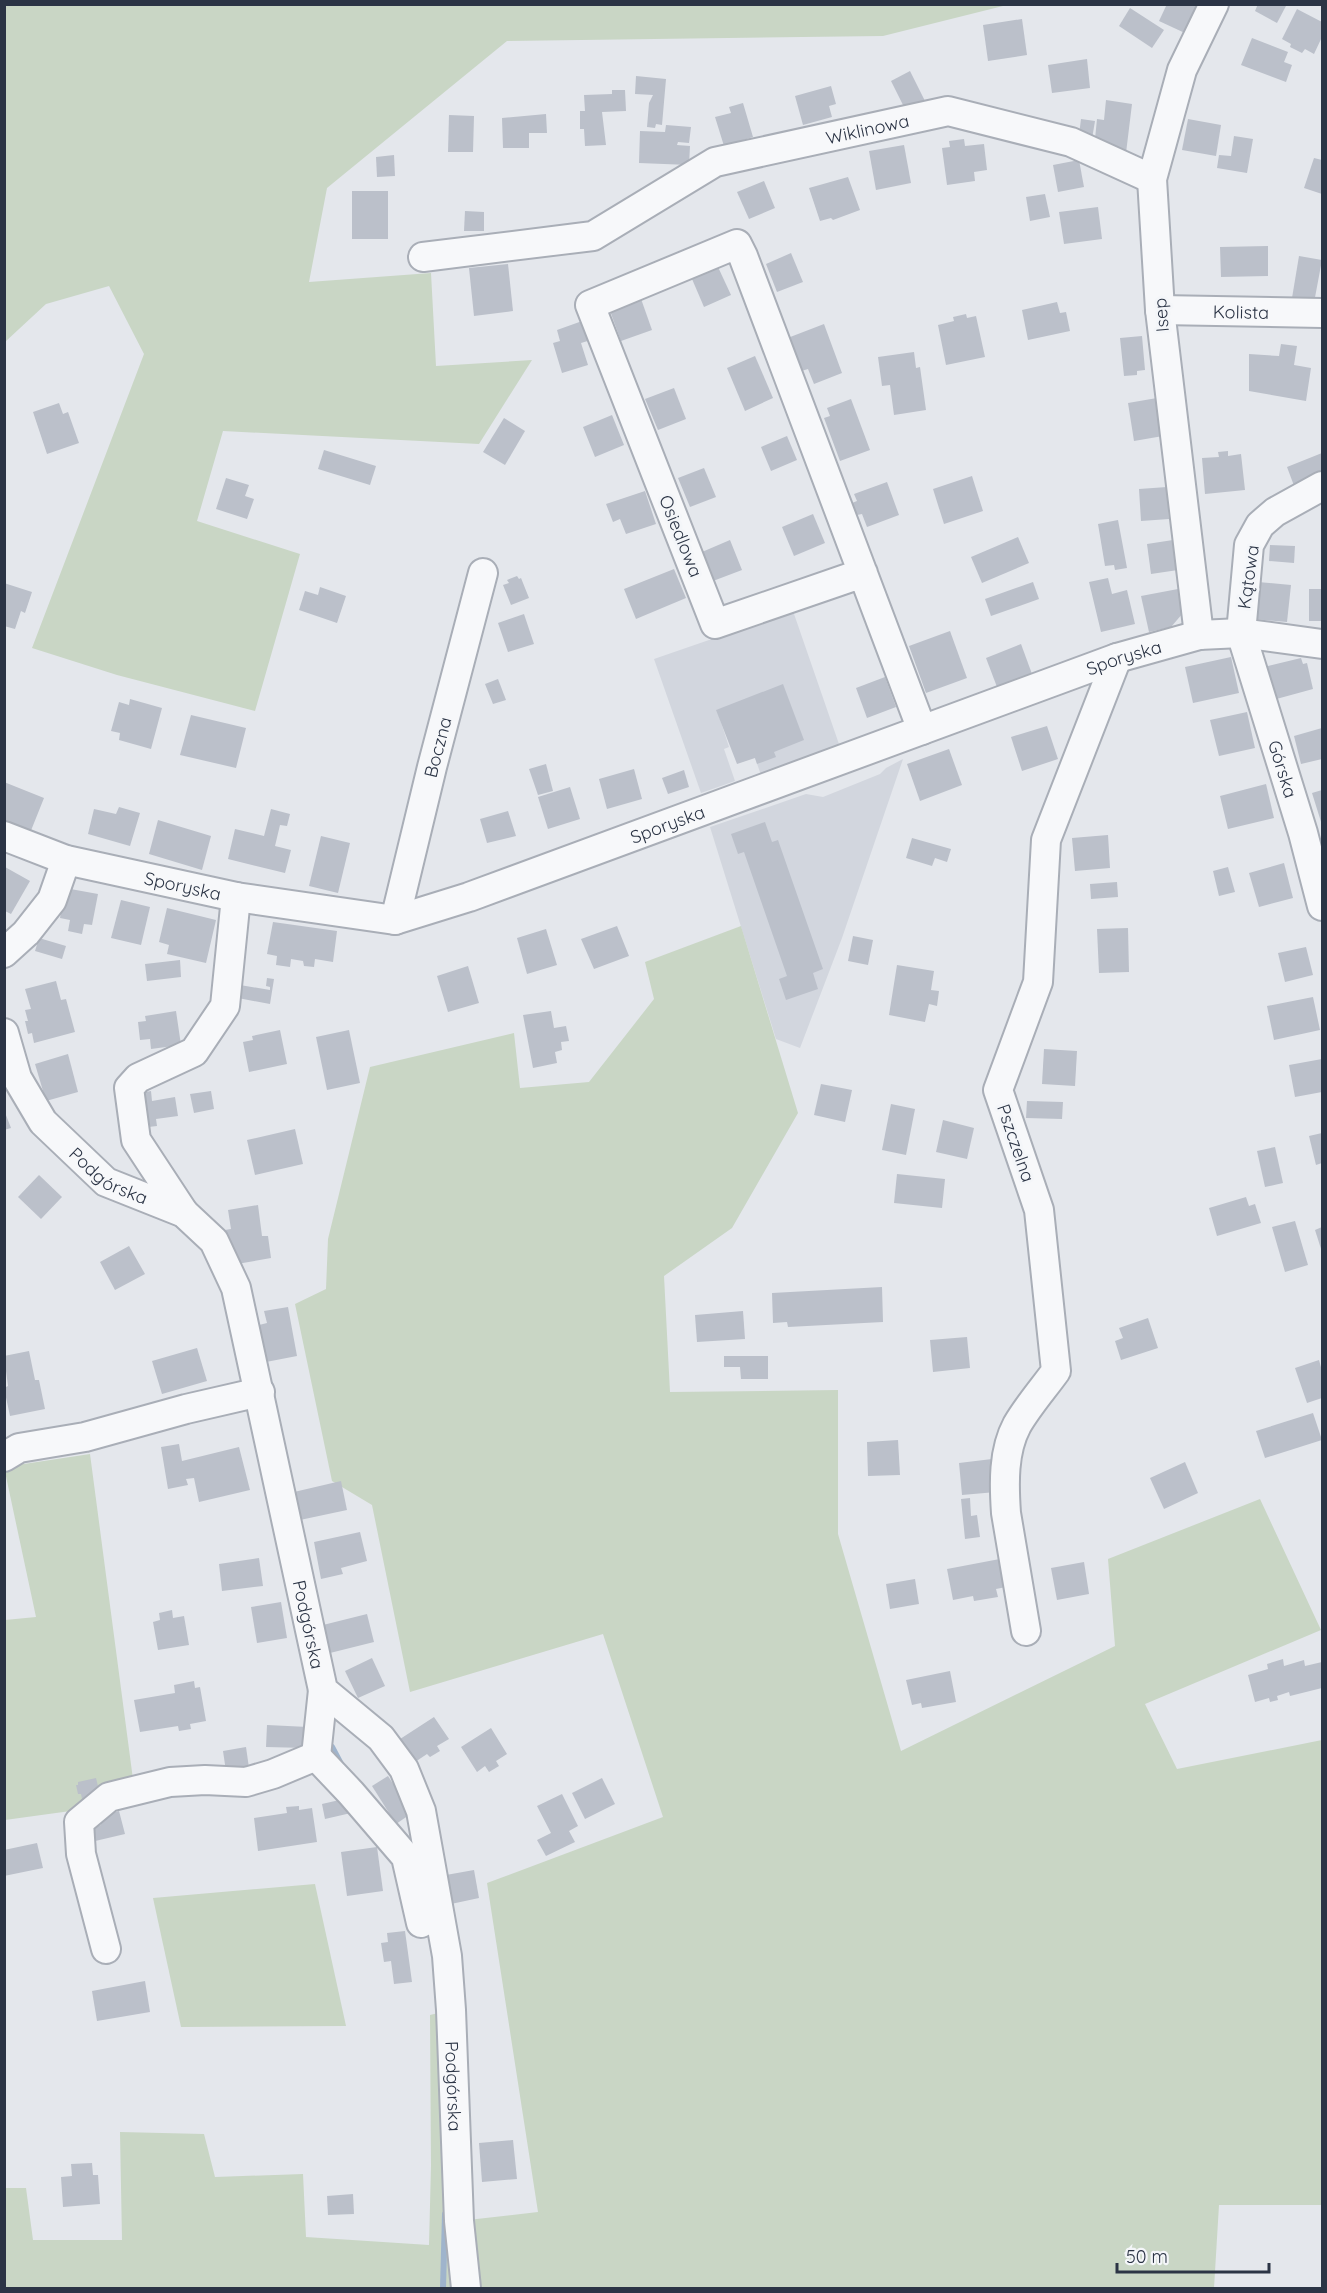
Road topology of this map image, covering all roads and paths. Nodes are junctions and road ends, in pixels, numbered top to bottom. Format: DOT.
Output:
graph roads {
  1 [pos="1214,4"];
  2 [pos="1152,179"];
  3 [pos="423,257"];
  4 [pos="1160,310"];
  5 [pos="1323,313"];
  6 [pos="1323,486"];
  7 [pos="483,573"];
  8 [pos="862,573"];
  9 [pos="1241,633"];
  10 [pos="1199,635"];
  11 [pos="1323,644"];
  12 [pos="1117,658"];
  13 [pos="922,730"];
  14 [pos="4,836"];
  15 [pos="66,860"];
  16 [pos="236,897"];
  17 [pos="1323,906"];
  18 [pos="395,920"];
  19 [pos="4,953"];
  20 [pos="4,1033"];
  21 [pos="184,1213"];
  22 [pos="260,1392"];
  23 [pos="4,1457"];
  24 [pos="1026,1631"];
  25 [pos="323,1690"];
  26 [pos="316,1756"];
  27 [pos="421,1923"];
  28 [pos="106,1950"];
  29 [pos="466,2289"];
  1 -- 2 [label="street, Isep"];
  2 -- 3 [label="street, Wiklinowa"];
  2 -- 4 [label="street, Isep"];
  4 -- 5 [label="street, Kolista"];
  4 -- 10 [label="street, Isep"];
  6 -- 9 [label="street, Kątowa"];
  7 -- 18 [label="street, Boczna"];
  8 -- 8 [label="street, Osiedlowa"];
  8 -- 13 [label="street"];
  9 -- 10 [label="street, Sporyska"];
  9 -- 11 [label="street, Sporyska"];
  9 -- 17 [label="street, Górska"];
  10 -- 12 [label="street, Sporyska"];
  12 -- 13 [label="street, Sporyska"];
  12 -- 24 [label="street, Pszczelna"];
  13 -- 18 [label="street, Sporyska"];
  14 -- 15 [label="street, Sporyska"];
  15 -- 16 [label="street, Sporyska"];
  15 -- 19 [label="street"];
  16 -- 18 [label="street, Sporyska"];
  16 -- 21 [label="street"];
  20 -- 21 [label="street, Podgórska"];
  21 -- 22 [label="street, Podgórska"];
  22 -- 23 [label="street"];
  22 -- 25 [label="street, Podgórska"];
  25 -- 26 [label="street"];
  25 -- 29 [label="street, Podgórska"];
  26 -- 27 [label="street"];
  26 -- 28 [label="street"];
}
